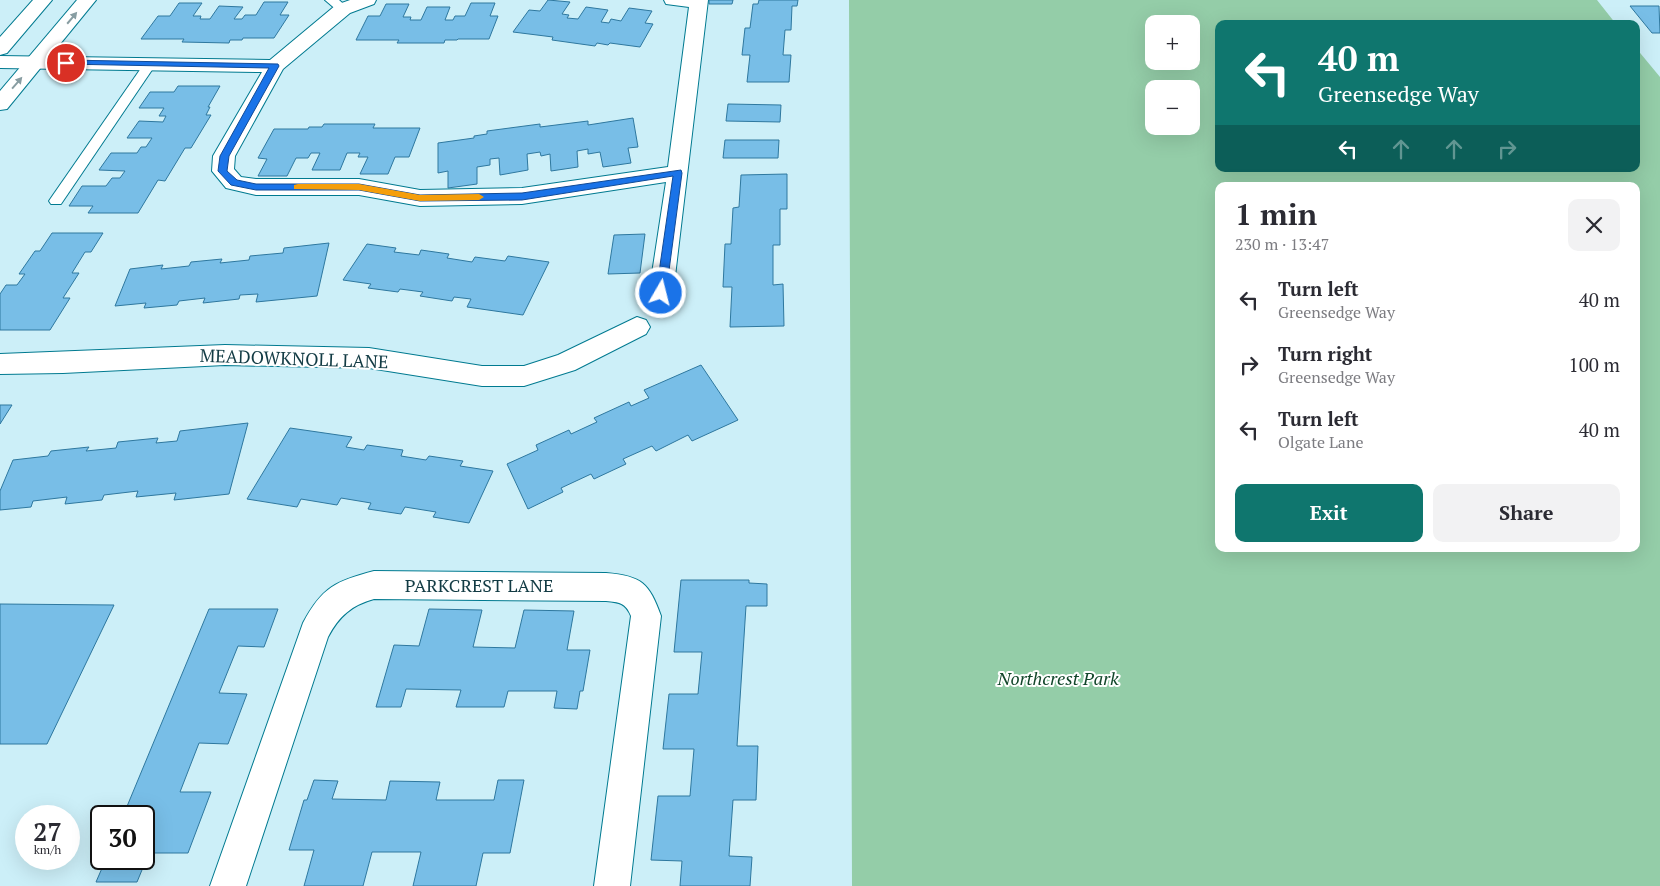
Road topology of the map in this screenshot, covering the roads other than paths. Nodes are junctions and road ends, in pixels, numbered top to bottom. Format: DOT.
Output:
graph roads {
  1 [pos="43,0"];
  2 [pos="87,0"];
  3 [pos="367,0"];
  4 [pos="673,0"];
  5 [pos="698,2"];
  6 [pos="337,4"];
  7 [pos="0,49"];
  8 [pos="0,62"];
  9 [pos="35,62"];
  10 [pos="150,64"];
  11 [pos="275,66"];
  12 [pos="0,104"];
  13 [pos="678,173"];
  14 [pos="56,201"];
  15 [pos="661,293"];
  16 [pos="637,327"];
  17 [pos="0,364"];
  18 [pos="228,886"];
  19 [pos="612,886"];
  1 -- 7 [label="street"];
  9 -- 2 [label="street, one-way"];
  3 -- 6 [label="street"];
  4 -- 5 [label="street"];
  5 -- 13 [label="street"];
  6 -- 11 [label="street"];
  8 -- 9 [label="street"];
  9 -- 10 [label="street"];
  12 -- 9 [label="street, one-way"];
  10 -- 11 [label="street"];
  10 -- 14 [label="lane"];
  11 -- 13 [label="street"];
  13 -- 15 [label="street"];
  16 -- 17 [label="street, MEADOWKNOLL LANE"];
  18 -- 19 [label="street, PARKCREST LANE"];
}
